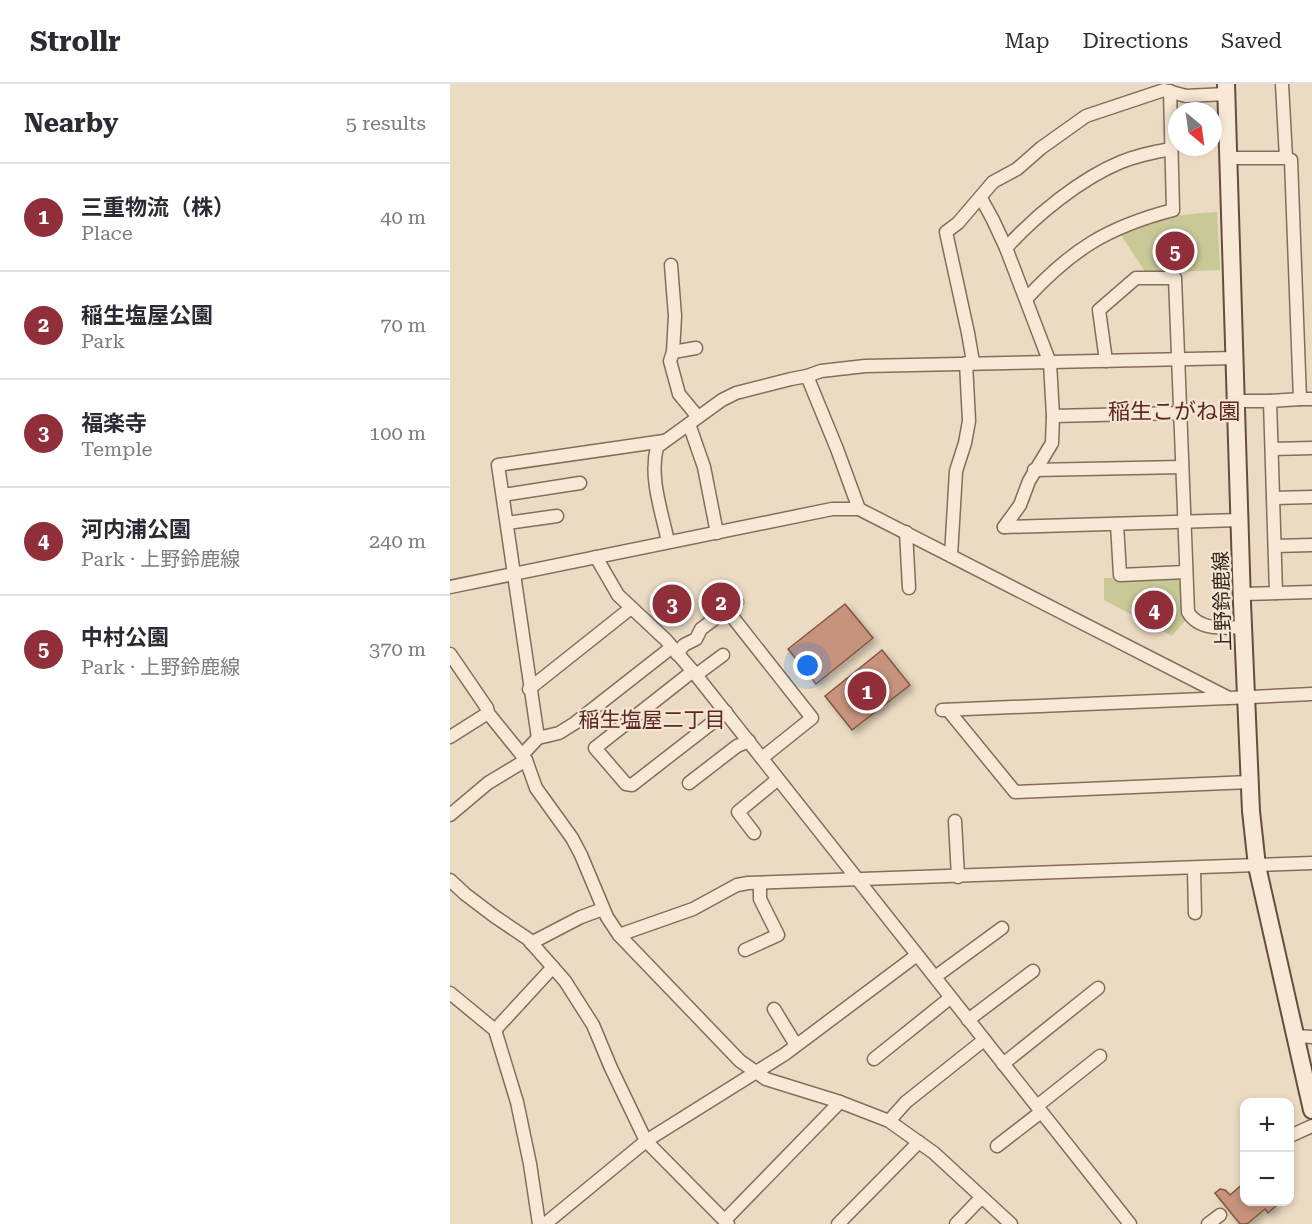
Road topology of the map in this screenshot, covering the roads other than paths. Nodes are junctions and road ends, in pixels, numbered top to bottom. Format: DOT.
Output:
graph roads {
  1 [pos="1282,84"];
  2 [pos="1226,89"];
  3 [pos="1170,91"];
  4 [pos="1170,102"];
  5 [pos="1168,150"];
  6 [pos="1172,156"];
  7 [pos="1229,158"];
  8 [pos="1286,158"];
  9 [pos="981,198"];
  10 [pos="1006,248"];
  11 [pos="671,265"];
  12 [pos="1026,299"];
  13 [pos="696,348"];
  14 [pos="673,352"];
  15 [pos="1235,358"];
  16 [pos="1178,359"];
  17 [pos="1106,361"];
  18 [pos="969,362"];
  19 [pos="1050,363"];
  20 [pos="807,376"];
  21 [pos="1306,399"];
  22 [pos="1270,400"];
  23 [pos="1236,401"];
  24 [pos="1180,413"];
  25 [pos="1053,416"];
  26 [pos="693,421"];
  27 [pos="664,441"];
  28 [pos="1312,448"];
  29 [pos="1272,449"];
  30 [pos="1182,466"];
  31 [pos="1034,470"];
  32 [pos="580,483"];
  33 [pos="503,495"];
  34 [pos="1312,497"];
  35 [pos="1274,498"];
  36 [pos="859,509"];
  37 [pos="557,516"];
  38 [pos="1240,520"];
  39 [pos="507,523"];
  40 [pos="1185,523"];
  41 [pos="1118,524"];
  42 [pos="906,532"];
  43 [pos="717,533"];
  44 [pos="668,542"];
  45 [pos="1312,545"];
  46 [pos="1275,546"];
  47 [pos="951,556"];
  48 [pos="596,557"];
  49 [pos="1186,572"];
  50 [pos="513,574"];
  51 [pos="450,587"];
  52 [pos="909,588"];
  53 [pos="1312,592"];
  54 [pos="1276,593"];
  55 [pos="1243,594"];
  56 [pos="737,602"];
  57 [pos="631,608"];
  58 [pos="727,610"];
  59 [pos="1243,627"];
  60 [pos="675,651"];
  61 [pos="450,654"];
  62 [pos="723,655"];
  63 [pos="694,673"];
  64 [pos="530,689"];
  65 [pos="1312,694"];
  66 [pos="1248,696"];
  67 [pos="1229,698"];
  68 [pos="726,712"];
  69 [pos="488,713"];
  70 [pos="450,737"];
  71 [pos="538,738"];
  72 [pos="749,741"];
  73 [pos="524,758"];
  74 [pos="762,758"];
  75 [pos="778,779"];
  76 [pos="1250,782"];
  77 [pos="689,783"];
  78 [pos="450,815"];
  79 [pos="955,820"];
  80 [pos="754,833"];
  81 [pos="1312,863"];
  82 [pos="1257,866"];
  83 [pos="1194,869"];
  84 [pos="958,876"];
  85 [pos="450,879"];
  86 [pos="857,880"];
  87 [pos="760,883"];
  88 [pos="603,909"];
  89 [pos="1195,913"];
  90 [pos="1002,927"];
  91 [pos="619,935"];
  92 [pos="531,943"];
  93 [pos="745,950"];
  94 [pos="917,956"];
  95 [pos="553,967"];
  96 [pos="1034,971"];
  97 [pos="935,977"];
  98 [pos="1098,988"];
  99 [pos="450,993"];
  100 [pos="950,998"];
  101 [pos="774,1009"];
  102 [pos="968,1020"];
  103 [pos="495,1030"];
  104 [pos="1294,1036"];
  105 [pos="1312,1037"];
  106 [pos="984,1041"];
  107 [pos="796,1045"];
  108 [pos="1100,1056"];
  109 [pos="874,1059"];
  110 [pos="1003,1064"];
  111 [pos="755,1072"];
  112 [pos="840,1102"];
  113 [pos="1039,1109"];
  114 [pos="1312,1110"];
  115 [pos="889,1121"];
  116 [pos="1312,1126"];
  117 [pos="1294,1134"];
  118 [pos="646,1141"];
  119 [pos="919,1142"];
  120 [pos="997,1146"];
  121 [pos="981,1198"];
  122 [pos="1220,1215"];
  123 [pos="726,1222"];
  124 [pos="539,1224"];
  125 [pos="545,1224"];
  126 [pos="838,1224"];
  127 [pos="956,1224"];
  128 [pos="1011,1224"];
  129 [pos="1130,1224"];
  130 [pos="1208,1224"];
  1 -- 8 [label="street"];
  2 -- 3 [label="street"];
  2 -- 7 [label="main road, 上野鈴鹿線"];
  3 -- 4 [label="street"];
  3 -- 9 [label="street"];
  5 -- 10 [label="street"];
  6 -- 12 [label="street"];
  7 -- 8 [label="street"];
  7 -- 15 [label="main road, 上野鈴鹿線"];
  8 -- 21 [label="street"];
  9 -- 10 [label="street"];
  9 -- 18 [label="street"];
  10 -- 12 [label="street"];
  11 -- 14 [label="street"];
  12 -- 19 [label="street"];
  13 -- 14 [label="street"];
  14 -- 26 [label="street"];
  15 -- 16 [label="street"];
  15 -- 23 [label="main road, 上野鈴鹿線"];
  16 -- 17 [label="street"];
  16 -- 17 [label="street"];
  16 -- 24 [label="street"];
  17 -- 19 [label="street"];
  18 -- 19 [label="street"];
  18 -- 20 [label="street"];
  18 -- 47 [label="street"];
  19 -- 25 [label="street"];
  20 -- 26 [label="street"];
  20 -- 36 [label="street"];
  21 -- 22 [label="street"];
  22 -- 23 [label="street"];
  22 -- 29 [label="street"];
  23 -- 38 [label="main road, 上野鈴鹿線"];
  24 -- 25 [label="street"];
  24 -- 30 [label="street"];
  25 -- 31 [label="street"];
  26 -- 27 [label="street"];
  26 -- 43 [label="street"];
  27 -- 33 [label="street"];
  27 -- 44 [label="street"];
  28 -- 29 [label="street"];
  29 -- 35 [label="street"];
  30 -- 31 [label="street"];
  30 -- 40 [label="street"];
  31 -- 41 [label="street"];
  32 -- 33 [label="street"];
  33 -- 39 [label="street"];
  34 -- 35 [label="street"];
  35 -- 46 [label="street"];
  36 -- 42 [label="street"];
  36 -- 43 [label="street"];
  37 -- 39 [label="street"];
  38 -- 40 [label="street"];
  38 -- 55 [label="main road, 上野鈴鹿線"];
  39 -- 50 [label="street"];
  40 -- 41 [label="street"];
  40 -- 49 [label="street"];
  41 -- 49 [label="street"];
  42 -- 47 [label="street"];
  42 -- 52 [label="street"];
  43 -- 44 [label="street"];
  44 -- 48 [label="street"];
  45 -- 46 [label="street"];
  46 -- 54 [label="street"];
  47 -- 67 [label="street"];
  48 -- 50 [label="street"];
  48 -- 57 [label="street"];
  49 -- 59 [label="street"];
  50 -- 51 [label="street"];
  50 -- 64 [label="street"];
  53 -- 54 [label="street"];
  54 -- 55 [label="street"];
  55 -- 59 [label="main road, 上野鈴鹿線"];
  56 -- 58 [label="street"];
  57 -- 60 [label="street"];
  57 -- 64 [label="street"];
  58 -- 60 [label="street"];
  58 -- 74 [label="street"];
  59 -- 66 [label="main road, 上野鈴鹿線"];
  60 -- 63 [label="street"];
  60 -- 71 [label="street"];
  61 -- 69 [label="street"];
  62 -- 63 [label="street"];
  63 -- 68 [label="street"];
  63 -- 68 [label="street"];
  64 -- 71 [label="street"];
  65 -- 66 [label="street"];
  66 -- 67 [label="street"];
  66 -- 76 [label="main road, 上野鈴鹿線"];
  67 -- 76 [label="street"];
  68 -- 72 [label="street"];
  69 -- 70 [label="street"];
  69 -- 73 [label="street"];
  71 -- 73 [label="street"];
  72 -- 74 [label="street"];
  72 -- 77 [label="street"];
  73 -- 78 [label="street"];
  73 -- 88 [label="street"];
  74 -- 75 [label="street"];
  75 -- 80 [label="street"];
  75 -- 86 [label="street"];
  76 -- 82 [label="main road, 上野鈴鹿線"];
  79 -- 84 [label="street"];
  81 -- 82 [label="street"];
  82 -- 83 [label="street"];
  82 -- 104 [label="main road, 上野鈴鹿線"];
  83 -- 84 [label="street"];
  83 -- 89 [label="street"];
  84 -- 86 [label="street"];
  85 -- 92 [label="street"];
  86 -- 87 [label="street"];
  86 -- 94 [label="street"];
  87 -- 91 [label="street"];
  87 -- 93 [label="street"];
  88 -- 91 [label="street"];
  88 -- 92 [label="street"];
  90 -- 97 [label="street"];
  91 -- 111 [label="street"];
  92 -- 95 [label="street"];
  94 -- 97 [label="street"];
  94 -- 107 [label="street"];
  95 -- 103 [label="street"];
  95 -- 118 [label="street"];
  96 -- 102 [label="street"];
  97 -- 100 [label="street"];
  98 -- 110 [label="street"];
  99 -- 103 [label="street"];
  100 -- 102 [label="street"];
  100 -- 109 [label="street"];
  101 -- 107 [label="street"];
  102 -- 106 [label="street"];
  103 -- 124 [label="street"];
  104 -- 105 [label="street"];
  104 -- 114 [label="main road, 上野鈴鹿線"];
  106 -- 110 [label="street"];
  106 -- 115 [label="street"];
  107 -- 111 [label="street"];
  108 -- 113 [label="street"];
  110 -- 113 [label="street"];
  111 -- 112 [label="street"];
  111 -- 118 [label="street"];
  112 -- 115 [label="street"];
  112 -- 123 [label="street"];
  113 -- 120 [label="street"];
  113 -- 129 [label="street"];
  115 -- 119 [label="street"];
  116 -- 117 [label="street"];
  118 -- 123 [label="street"];
  118 -- 125 [label="street"];
  119 -- 121 [label="street"];
  119 -- 126 [label="street"];
  121 -- 127 [label="street"];
  121 -- 128 [label="street"];
  122 -- 130 [label="street"];
}
